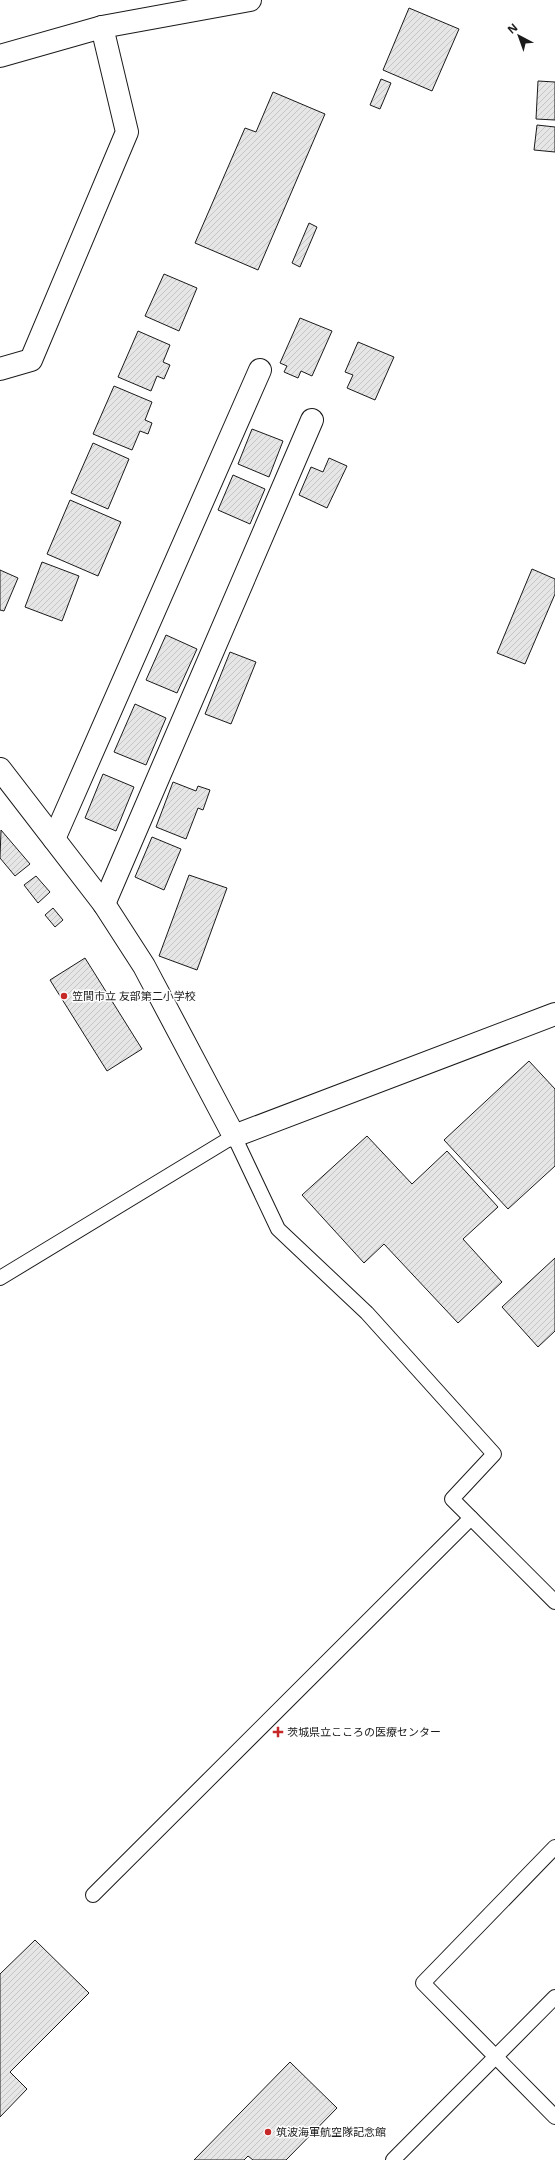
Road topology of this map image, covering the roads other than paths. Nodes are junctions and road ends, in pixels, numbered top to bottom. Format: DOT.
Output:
graph roads {
  1 [pos="250,0"];
  2 [pos="102,27"];
  3 [pos="0,56"];
  4 [pos="0,369"];
  5 [pos="260,370"];
  6 [pos="312,420"];
  7 [pos="0,769"];
  8 [pos="54,839"];
  9 [pos="104,904"];
  10 [pos="555,1014"];
  11 [pos="234,1136"];
  12 [pos="0,1278"];
  13 [pos="471,1518"];
  14 [pos="555,1602"];
  15 [pos="555,1848"];
  16 [pos="93,1895"];
  17 [pos="555,1997"];
  18 [pos="496,2056"];
  19 [pos="555,2117"];
  20 [pos="393,2160"];
  1 -- 2 [label="street"];
  2 -- 3 [label="street"];
  2 -- 4 [label="street"];
  5 -- 8 [label="street"];
  6 -- 9 [label="street"];
  7 -- 8 [label="street"];
  8 -- 9 [label="street"];
  9 -- 11 [label="street"];
  10 -- 11 [label="street"];
  11 -- 12 [label="lane"];
  11 -- 13 [label="lane"];
  13 -- 14 [label="lane"];
  13 -- 16 [label="lane"];
  15 -- 18 [label="lane"];
  17 -- 18 [label="lane"];
  18 -- 19 [label="lane"];
  18 -- 20 [label="lane"];
}
